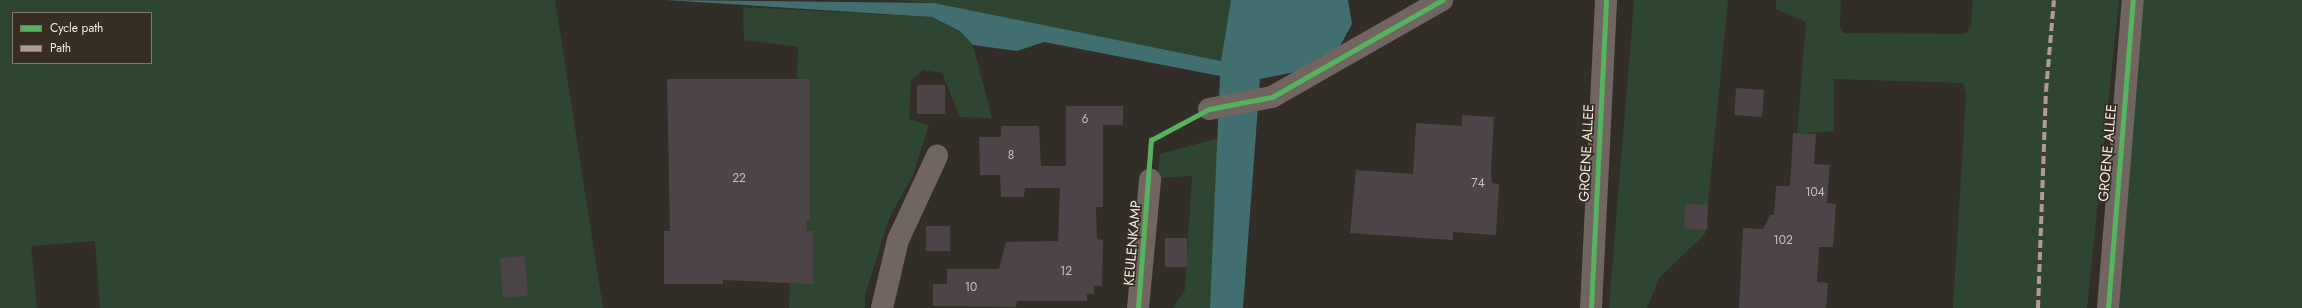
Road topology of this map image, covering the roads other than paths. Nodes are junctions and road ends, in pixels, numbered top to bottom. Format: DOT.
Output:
graph roads {
  1 [pos="1442,0"];
  2 [pos="2133,0"];
  3 [pos="1601,1"];
  4 [pos="1209,109"];
  5 [pos="938,156"];
  6 [pos="1150,180"];
  7 [pos="882,308"];
  8 [pos="1138,308"];
  9 [pos="1591,308"];
  10 [pos="2108,308"];
  1 -- 4 [label="street"];
  2 -- 10 [label="street, GROENE ALLEE"];
  3 -- 9 [label="street, GROENE ALLEE"];
  5 -- 7 [label="street"];
  6 -- 8 [label="street, KEULENKAMP"];
}
